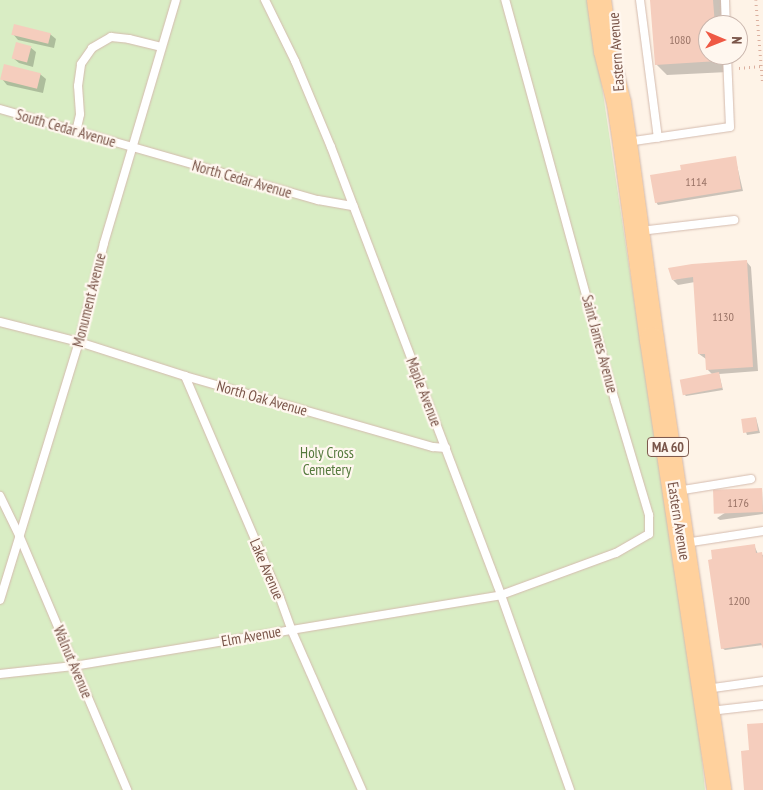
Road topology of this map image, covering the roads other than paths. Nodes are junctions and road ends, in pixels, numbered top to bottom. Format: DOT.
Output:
graph roads {
  1 [pos="176,0"];
  2 [pos="265,0"];
  3 [pos="505,0"];
  4 [pos="599,0"];
  5 [pos="612,0"];
  6 [pos="640,0"];
  7 [pos="725,0"];
  8 [pos="726,15"];
  9 [pos="161,47"];
  10 [pos="728,65"];
  11 [pos="619,103"];
  12 [pos="0,109"];
  13 [pos="76,132"];
  14 [pos="658,138"];
  15 [pos="625,142"];
  16 [pos="132,147"];
  17 [pos="353,206"];
  18 [pos="734,220"];
  19 [pos="638,232"];
  20 [pos="0,322"];
  21 [pos="79,342"];
  22 [pos="185,376"];
  23 [pos="446,448"];
  24 [pos="751,479"];
  25 [pos="675,492"];
  26 [pos="0,496"];
  27 [pos="763,531"];
  28 [pos="19,535"];
  29 [pos="683,543"];
  30 [pos="501,595"];
  31 [pos="0,600"];
  32 [pos="291,629"];
  33 [pos="74,666"];
  34 [pos="0,674"];
  35 [pos="763,681"];
  36 [pos="706,700"];
  37 [pos="763,705"];
  38 [pos="127,790"];
  39 [pos="362,790"];
  40 [pos="570,790"];
  41 [pos="719,790"];
  1 -- 9 [label="lane, Monument Avenue"];
  2 -- 17 [label="lane, Maple Avenue"];
  3 -- 30 [label="lane, Saint James Avenue"];
  4 -- 11 [label="main road, Eastern Avenue / MA 60"];
  5 -- 11 [label="main road, Eastern Avenue / MA 60"];
  6 -- 14 [label="lane"];
  7 -- 8 [label="lane"];
  9 -- 13 [label="lane"];
  9 -- 16 [label="lane, Monument Avenue"];
  10 -- 14 [label="lane"];
  11 -- 15 [label="main road, Eastern Avenue / MA 60"];
  12 -- 13 [label="lane, South Cedar Avenue"];
  13 -- 16 [label="lane, South Cedar Avenue"];
  14 -- 15 [label="lane"];
  15 -- 19 [label="main road, Eastern Avenue / MA 60"];
  16 -- 17 [label="lane, North Cedar Avenue"];
  16 -- 21 [label="lane, Monument Avenue"];
  17 -- 23 [label="lane, Maple Avenue"];
  18 -- 19 [label="lane"];
  19 -- 25 [label="main road, Eastern Avenue / MA 60"];
  20 -- 21 [label="lane, North Oak Avenue"];
  21 -- 22 [label="lane, North Oak Avenue"];
  21 -- 28 [label="lane, Monument Avenue"];
  22 -- 23 [label="lane, North Oak Avenue"];
  22 -- 32 [label="lane, Lake Avenue"];
  23 -- 30 [label="lane, Maple Avenue"];
  24 -- 25 [label="lane"];
  25 -- 29 [label="main road, Eastern Avenue / MA 60"];
  26 -- 28 [label="lane, Walnut Avenue"];
  27 -- 29 [label="lane"];
  28 -- 31 [label="lane, Monument Avenue"];
  28 -- 33 [label="lane, Walnut Avenue"];
  29 -- 36 [label="main road, Eastern Avenue / MA 60"];
  30 -- 32 [label="lane, Elm Avenue"];
  30 -- 40 [label="lane, Maple Avenue"];
  32 -- 33 [label="lane, Elm Avenue"];
  32 -- 39 [label="lane, Lake Avenue"];
  33 -- 34 [label="lane, Elm Avenue"];
  33 -- 38 [label="lane, Walnut Avenue"];
  35 -- 36 [label="lane"];
  36 -- 37 [label="lane"];
  36 -- 41 [label="main road, Eastern Avenue / MA 60"];
}
